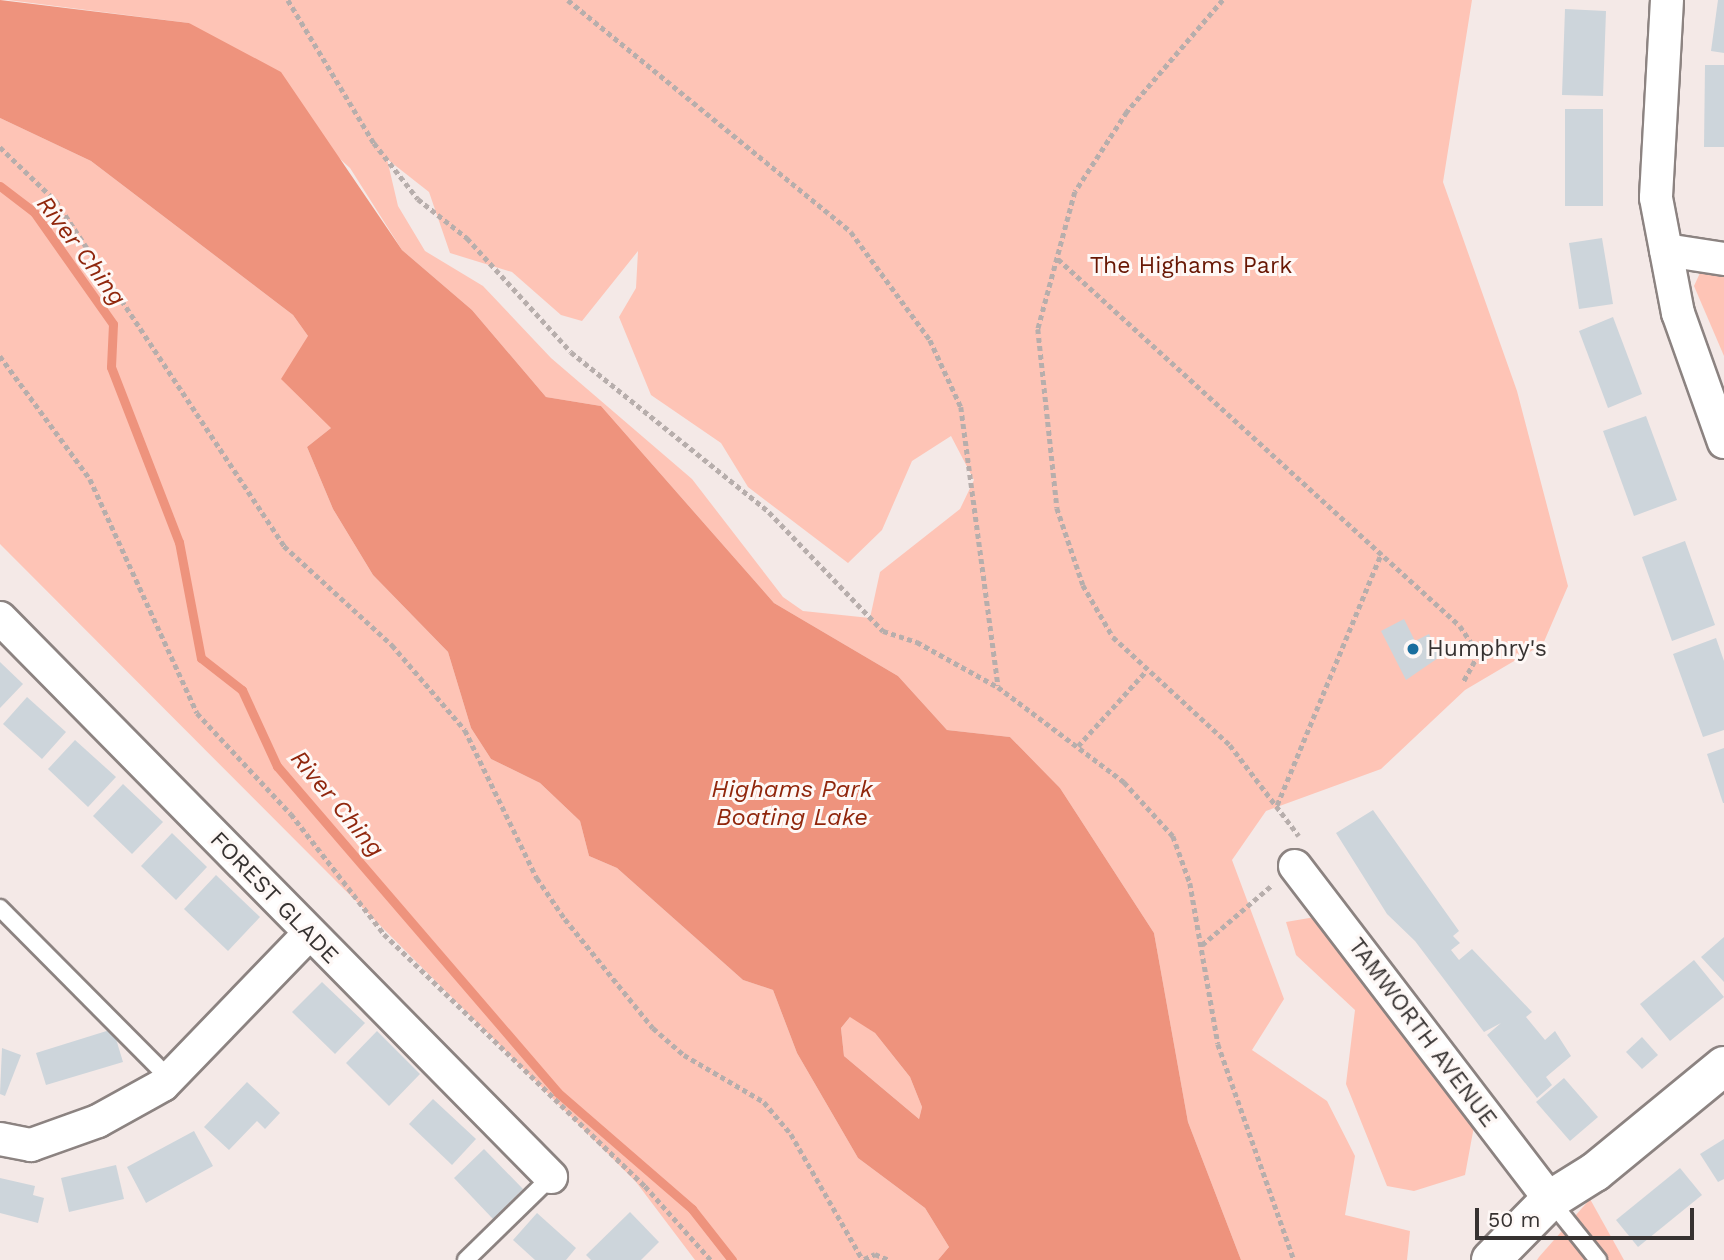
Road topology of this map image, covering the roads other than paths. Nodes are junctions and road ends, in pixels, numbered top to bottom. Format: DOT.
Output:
graph roads {
  1 [pos="1667,0"];
  2 [pos="1666,250"];
  3 [pos="1724,259"];
  4 [pos="1724,442"];
  5 [pos="0,618"];
  6 [pos="1295,866"];
  7 [pos="0,908"];
  8 [pos="309,934"];
  9 [pos="1724,1066"];
  10 [pos="169,1079"];
  11 [pos="0,1139"];
  12 [pos="551,1177"];
  13 [pos="1550,1200"];
  14 [pos="466,1260"];
  15 [pos="1491,1260"];
  16 [pos="1598,1260"];
  1 -- 2 [label="street"];
  2 -- 3 [label="street"];
  2 -- 4 [label="street"];
  5 -- 8 [label="street, FOREST GLADE"];
  6 -- 13 [label="street, TAMWORTH AVENUE"];
  7 -- 10 [label="lane"];
  8 -- 10 [label="street"];
  8 -- 12 [label="street, FOREST GLADE"];
  9 -- 13 [label="street"];
  10 -- 11 [label="street"];
  12 -- 14 [label="lane"];
  13 -- 15 [label="street"];
  13 -- 16 [label="lane"];
}
